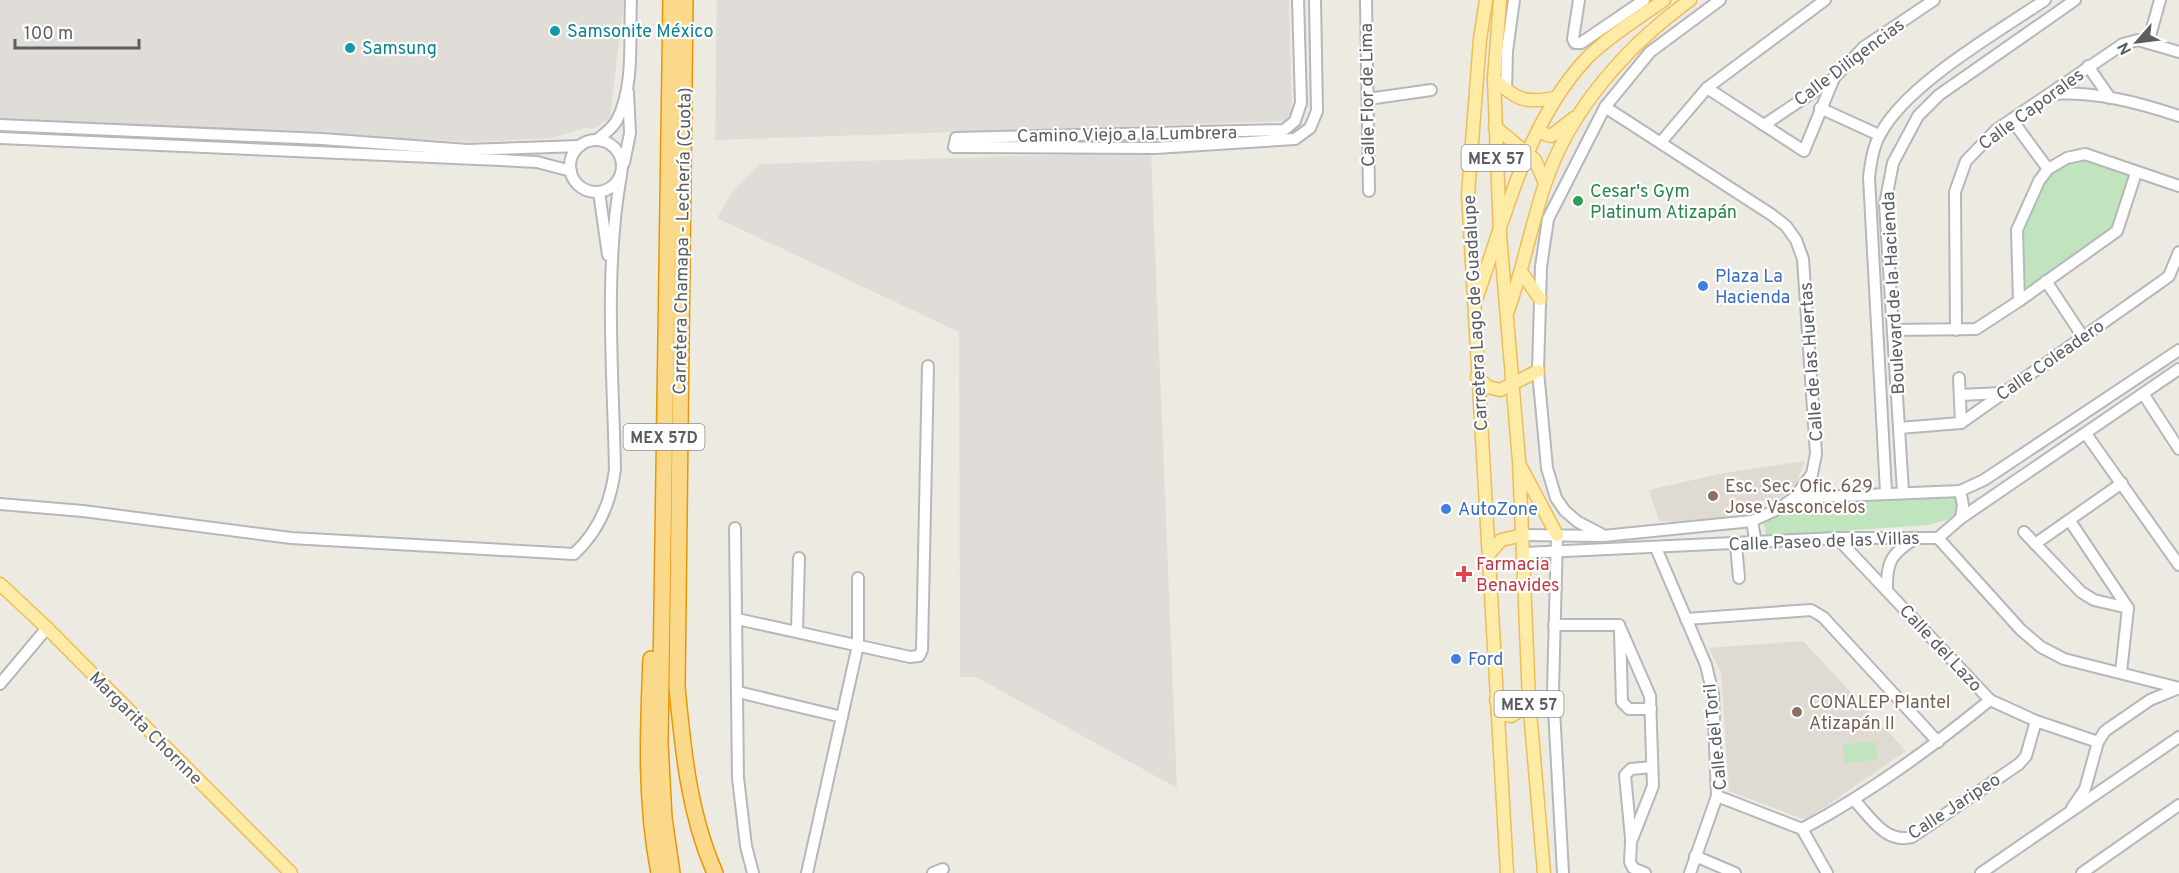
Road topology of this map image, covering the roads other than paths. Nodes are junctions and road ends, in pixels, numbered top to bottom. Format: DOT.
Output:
graph roads {
  1 [pos="631,0"];
  2 [pos="671,0"];
  3 [pos="685,0"];
  4 [pos="1299,0"];
  5 [pos="1315,0"];
  6 [pos="1366,0"];
  7 [pos="1486,0"];
  8 [pos="1500,0"];
  9 [pos="1514,0"];
  10 [pos="1579,0"];
  11 [pos="1644,0"];
  12 [pos="1664,0"];
  13 [pos="1690,0"];
  14 [pos="1720,0"];
  15 [pos="1825,0"];
  16 [pos="1934,0"];
  17 [pos="2045,0"];
  18 [pos="2075,0"];
  19 [pos="2160,0"];
  20 [pos="2148,43"];
  21 [pos="2179,52"];
  22 [pos="2088,66"];
  23 [pos="1834,78"];
  24 [pos="1494,79"];
  25 [pos="627,83"];
  26 [pos="1707,88"];
  27 [pos="1431,90"];
  28 [pos="1506,90"];
  29 [pos="2050,94"];
  30 [pos="1554,98"];
  31 [pos="2110,98"];
  32 [pos="1368,99"];
  33 [pos="1903,104"];
  34 [pos="1605,107"];
  35 [pos="1820,108"];
  36 [pos="1578,114"];
  37 [pos="1918,116"];
  38 [pos="2179,116"];
  39 [pos="2012,120"];
  40 [pos="0,125"];
  41 [pos="1764,125"];
  42 [pos="1495,127"];
  43 [pos="1539,128"];
  44 [pos="1880,135"];
  45 [pos="0,138"];
  46 [pos="597,140"];
  47 [pos="1661,142"];
  48 [pos="580,146"];
  49 [pos="1529,154"];
  50 [pos="2048,169"];
  51 [pos="571,171"];
  52 [pos="622,171"];
  53 [pos="2136,173"];
  54 [pos="1869,177"];
  55 [pos="1888,180"];
  56 [pos="1545,183"];
  57 [pos="2179,186"];
  58 [pos="1369,191"];
  59 [pos="599,192"];
  60 [pos="1500,235"];
  61 [pos="2179,252"];
  62 [pos="1522,273"];
  63 [pos="612,276"];
  64 [pos="2046,282"];
  65 [pos="1540,299"];
  66 [pos="2019,301"];
  67 [pos="1472,310"];
  68 [pos="1507,315"];
  69 [pos="1956,330"];
  70 [pos="1897,331"];
  71 [pos="2083,337"];
  72 [pos="2179,350"];
  73 [pos="927,366"];
  74 [pos="2179,369"];
  75 [pos="1538,371"];
  76 [pos="1477,377"];
  77 [pos="1959,378"];
  78 [pos="1512,384"];
  79 [pos="2003,393"];
  80 [pos="1960,394"];
  81 [pos="2144,394"];
  82 [pos="1961,423"];
  83 [pos="1899,428"];
  84 [pos="2086,434"];
  85 [pos="2178,446"];
  86 [pos="1519,461"];
  87 [pos="2122,483"];
  88 [pos="1960,491"];
  89 [pos="1886,492"];
  90 [pos="1903,492"];
  91 [pos="1794,498"];
  92 [pos="0,504"];
  93 [pos="1961,518"];
  94 [pos="1752,521"];
  95 [pos="2070,521"];
  96 [pos="735,528"];
  97 [pos="2024,532"];
  98 [pos="662,534"];
  99 [pos="1523,535"];
  100 [pos="1557,535"];
  101 [pos="1603,536"];
  102 [pos="1918,537"];
  103 [pos="1838,538"];
  104 [pos="1938,538"];
  105 [pos="1736,544"];
  106 [pos="1756,544"];
  107 [pos="2035,544"];
  108 [pos="1656,549"];
  109 [pos="1604,551"];
  110 [pos="1524,553"];
  111 [pos="1489,554"];
  112 [pos="1557,554"];
  113 [pos="799,558"];
  114 [pos="2179,565"];
  115 [pos="858,578"];
  116 [pos="1739,578"];
  117 [pos="0,585"];
  118 [pos="1887,590"];
  119 [pos="2128,608"];
  120 [pos="737,619"];
  121 [pos="1686,619"];
  122 [pos="1554,625"];
  123 [pos="1619,625"];
  124 [pos="47,628"];
  125 [pos="797,631"];
  126 [pos="858,645"];
  127 [pos="2121,672"];
  128 [pos="0,684"];
  129 [pos="2179,688"];
  130 [pos="738,692"];
  131 [pos="1496,699"];
  132 [pos="1529,700"];
  133 [pos="1990,700"];
  134 [pos="1651,708"];
  135 [pos="842,717"];
  136 [pos="2036,721"];
  137 [pos="2179,737"];
  138 [pos="1938,742"];
  139 [pos="2098,742"];
  140 [pos="1652,767"];
  141 [pos="1717,796"];
  142 [pos="1855,801"];
  143 [pos="2179,805"];
  144 [pos="2174,813"];
  145 [pos="2068,814"];
  146 [pos="1802,829"];
  147 [pos="1631,842"];
  148 [pos="1695,856"];
  149 [pos="291,873"];
  150 [pos="659,873"];
  151 [pos="672,873"];
  152 [pos="715,873"];
  153 [pos="753,873"];
  154 [pos="807,873"];
  155 [pos="1507,873"];
  156 [pos="1544,873"];
  157 [pos="1563,873"];
  158 [pos="1645,873"];
  159 [pos="1690,873"];
  160 [pos="1736,873"];
  161 [pos="1827,873"];
  162 [pos="1981,873"];
  163 [pos="2082,873"];
  1 -- 25 [label="street"];
  2 -- 98 [label="highway, Carretera Chamapa - Lechería (Cuota) / MEX 57D"];
  3 -- 152 [label="highway, Carretera Chamapa - Lechería (Cuota) / MEX 57D"];
  4 -- 5 [label="street, Camino Viejo a la Lumbrera"];
  6 -- 32 [label="street, Calle Flor de Lima"];
  7 -- 67 [label="main road, Carretera Lago de Guadalupe / MEX 57"];
  8 -- 24 [label="main road, Carretera Lago de Guadalupe / MEX 57"];
  9 -- 28 [label="street"];
  10 -- 11 [label="street"];
  12 -- 30 [label="main road"];
  13 -- 36 [label="main road"];
  14 -- 34 [label="street"];
  15 -- 26 [label="street"];
  16 -- 23 [label="street, Calle Diligencias"];
  17 -- 33 [label="street, Boulevard de la Hacienda"];
  18 -- 37 [label="street, Boulevard de la Hacienda"];
  19 -- 20 [label="street"];
  20 -- 21 [label="street"];
  20 -- 22 [label="street, Calle Caporales"];
  22 -- 29 [label="street, Calle Caporales"];
  22 -- 31 [label="street"];
  23 -- 35 [label="street"];
  23 -- 41 [label="street, Calle Diligencias"];
  24 -- 28 [label="main road"];
  24 -- 42 [label="main road, Carretera Lago de Guadalupe / MEX 57"];
  25 -- 46 [label="street"];
  25 -- 52 [label="street"];
  26 -- 41 [label="street"];
  26 -- 47 [label="street"];
  27 -- 32 [label="street"];
  28 -- 30 [label="main road"];
  29 -- 31 [label="street"];
  29 -- 39 [label="street, Calle Caporales"];
  30 -- 43 [label="main road"];
  31 -- 38 [label="street"];
  32 -- 58 [label="street, Calle Flor de Lima"];
  33 -- 37 [label="street"];
  33 -- 44 [label="street, Boulevard de la Hacienda"];
  34 -- 47 [label="street, Calle de las Huertas"];
  34 -- 65 [label="street"];
  35 -- 41 [label="street"];
  35 -- 44 [label="street"];
  36 -- 43 [label="main road"];
  36 -- 56 [label="main road"];
  37 -- 55 [label="street, Boulevard de la Hacienda"];
  39 -- 50 [label="street"];
  39 -- 69 [label="street, Calle Caporales"];
  40 -- 48 [label="street"];
  42 -- 49 [label="main road"];
  42 -- 60 [label="main road, Carretera Lago de Guadalupe / MEX 57"];
  43 -- 49 [label="main road"];
  44 -- 54 [label="street, Boulevard de la Hacienda"];
  45 -- 51 [label="street"];
  46 -- 48 [label="street"];
  46 -- 52 [label="street"];
  47 -- 91 [label="street, Calle de las Huertas"];
  48 -- 51 [label="street"];
  49 -- 56 [label="main road"];
  49 -- 60 [label="main road"];
  50 -- 53 [label="street"];
  50 -- 66 [label="street"];
  51 -- 59 [label="street"];
  52 -- 59 [label="street"];
  52 -- 63 [label="street"];
  53 -- 57 [label="street"];
  53 -- 64 [label="street"];
  54 -- 55 [label="street"];
  54 -- 89 [label="street, Boulevard de la Hacienda"];
  55 -- 70 [label="street, Boulevard de la Hacienda"];
  56 -- 62 [label="main road"];
  59 -- 63 [label="street"];
  60 -- 67 [label="main road"];
  60 -- 68 [label="main road, Carretera Lago de Guadalupe / MEX 57"];
  61 -- 71 [label="street, Calle Coleadero"];
  62 -- 65 [label="main road"];
  62 -- 68 [label="main road"];
  63 -- 92 [label="street"];
  64 -- 66 [label="street"];
  64 -- 71 [label="street"];
  65 -- 75 [label="street"];
  66 -- 69 [label="street"];
  67 -- 76 [label="main road, Carretera Lago de Guadalupe / MEX 57"];
  68 -- 78 [label="main road, Carretera Lago de Guadalupe / MEX 57"];
  69 -- 70 [label="street"];
  70 -- 83 [label="street, Boulevard de la Hacienda"];
  71 -- 79 [label="street, Calle Coleadero"];
  72 -- 88 [label="street, Calle Paseo de las Villas"];
  73 -- 126 [label="street"];
  74 -- 81 [label="street, Calle Paseo de las Villas"];
  75 -- 78 [label="main road"];
  75 -- 101 [label="street"];
  76 -- 78 [label="main road"];
  76 -- 111 [label="main road, Carretera Lago de Guadalupe / MEX 57"];
  77 -- 80 [label="street"];
  78 -- 86 [label="main road, Carretera Lago de Guadalupe / MEX 57"];
  79 -- 80 [label="street"];
  79 -- 82 [label="street, Calle Coleadero"];
  80 -- 82 [label="street"];
  81 -- 84 [label="street, Calle Paseo de las Villas"];
  81 -- 85 [label="street"];
  82 -- 83 [label="street"];
  83 -- 90 [label="street, Boulevard de la Hacienda"];
  84 -- 87 [label="street"];
  84 -- 93 [label="street, Calle Paseo de las Villas"];
  86 -- 99 [label="main road, Carretera Lago de Guadalupe / MEX 57"];
  86 -- 100 [label="main road"];
  87 -- 95 [label="street"];
  87 -- 114 [label="street"];
  88 -- 90 [label="street, Calle Paseo de las Villas"];
  88 -- 93 [label="street"];
  89 -- 90 [label="street, Calle Paseo de las Villas"];
  89 -- 91 [label="street, Calle Paseo de las Villas"];
  91 -- 94 [label="street, Calle Paseo de las Villas"];
  93 -- 104 [label="street, Calle Paseo de las Villas"];
  94 -- 101 [label="street, Calle Paseo de las Villas"];
  94 -- 106 [label="street"];
  95 -- 107 [label="street"];
  95 -- 119 [label="street"];
  96 -- 120 [label="street"];
  97 -- 107 [label="street"];
  98 -- 150 [label="highway"];
  98 -- 151 [label="highway, Carretera Chamapa - Lechería (Cuota) / MEX 57D"];
  99 -- 100 [label="street, Calle Paseo de las Villas"];
  99 -- 110 [label="main road, MEX 57"];
  99 -- 111 [label="main road"];
  100 -- 101 [label="street, Calle Paseo de las Villas"];
  100 -- 112 [label="street"];
  101 -- 109 [label="street"];
  102 -- 103 [label="street, Calle Paseo de las Villas"];
  102 -- 104 [label="street, Calle Paseo de las Villas"];
  102 -- 118 [label="street"];
  103 -- 106 [label="street, Calle Paseo de las Villas"];
  103 -- 118 [label="street, Calle del Lazo"];
  104 -- 127 [label="street"];
  105 -- 106 [label="street, Calle Paseo de las Villas"];
  105 -- 108 [label="street, Calle Paseo de las Villas"];
  105 -- 116 [label="street"];
  107 -- 119 [label="street"];
  108 -- 109 [label="street, Calle Paseo de las Villas"];
  108 -- 121 [label="street, Calle del Toril"];
  109 -- 112 [label="street, Calle Paseo de las Villas"];
  110 -- 112 [label="street, Calle Paseo de las Villas"];
  110 -- 132 [label="main road, MEX 57"];
  111 -- 131 [label="main road, MEX 57"];
  112 -- 122 [label="street"];
  113 -- 125 [label="street"];
  115 -- 126 [label="street"];
  117 -- 124 [label="main road, Margarita Chornne"];
  118 -- 133 [label="street, Calle del Lazo"];
  119 -- 127 [label="street"];
  120 -- 125 [label="street"];
  120 -- 130 [label="street"];
  121 -- 138 [label="street"];
  121 -- 141 [label="street, Calle del Toril"];
  122 -- 123 [label="street"];
  122 -- 157 [label="street"];
  123 -- 134 [label="street"];
  123 -- 134 [label="street"];
  124 -- 128 [label="street"];
  124 -- 149 [label="main road, Margarita Chornne"];
  125 -- 126 [label="street"];
  126 -- 135 [label="street"];
  127 -- 129 [label="street"];
  129 -- 139 [label="street"];
  130 -- 135 [label="street"];
  130 -- 153 [label="street"];
  131 -- 132 [label="main road"];
  131 -- 155 [label="main road, MEX 57"];
  132 -- 156 [label="main road, MEX 57"];
  133 -- 136 [label="street, Calle del Lazo"];
  133 -- 138 [label="street"];
  134 -- 140 [label="street"];
  135 -- 154 [label="street"];
  136 -- 139 [label="street, Calle del Lazo"];
  136 -- 142 [label="street, Calle Jaripeo"];
  137 -- 145 [label="street"];
  138 -- 142 [label="street"];
  139 -- 145 [label="street"];
  140 -- 147 [label="street"];
  140 -- 147 [label="street"];
  141 -- 146 [label="street, Calle del Toril"];
  141 -- 148 [label="street"];
  142 -- 146 [label="street"];
  143 -- 144 [label="street"];
  144 -- 163 [label="street"];
  145 -- 162 [label="street"];
  146 -- 161 [label="street"];
  147 -- 158 [label="street"];
  148 -- 159 [label="street"];
  148 -- 160 [label="street"];
}
